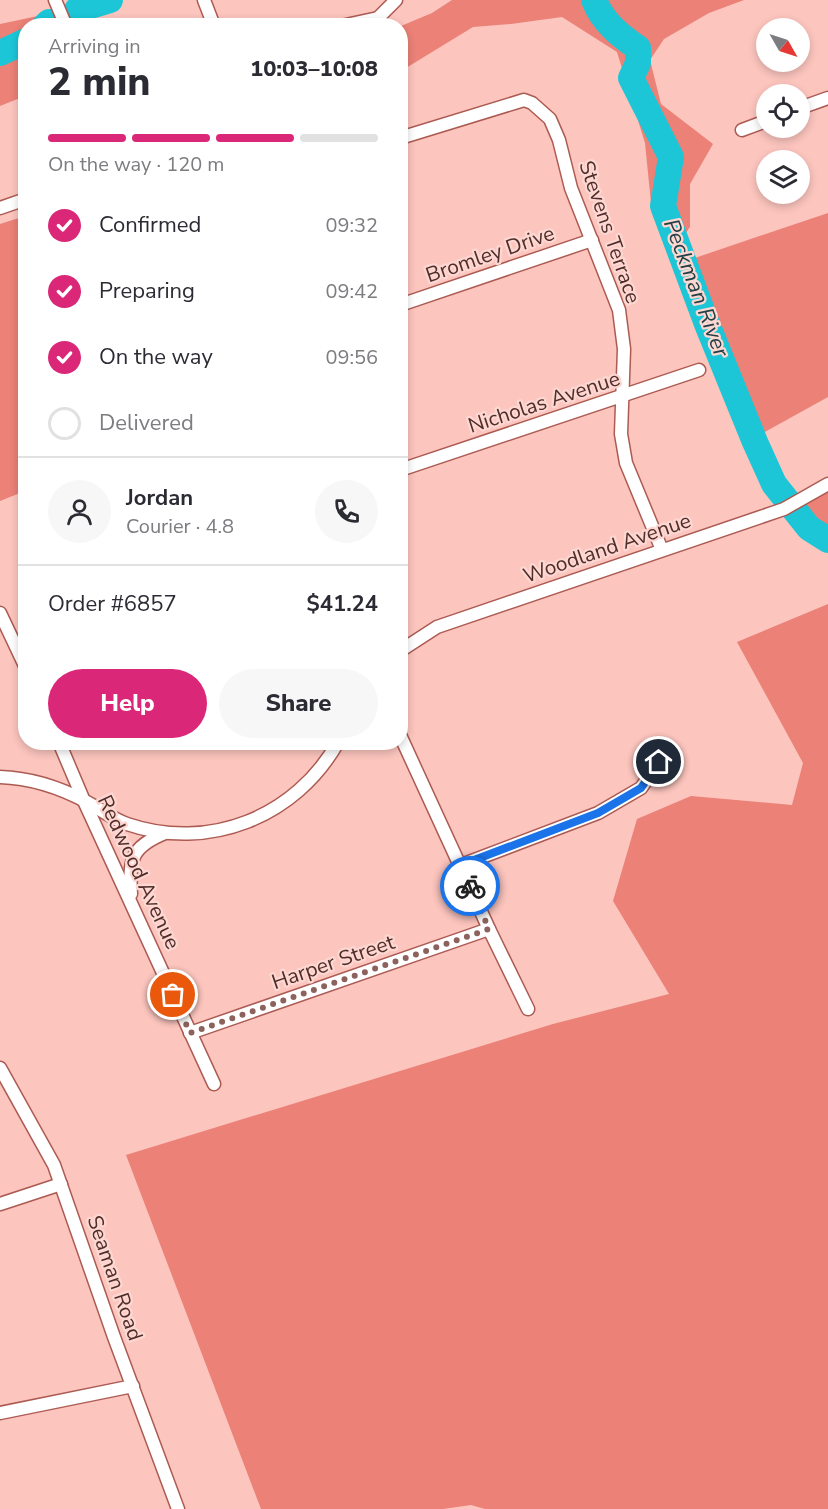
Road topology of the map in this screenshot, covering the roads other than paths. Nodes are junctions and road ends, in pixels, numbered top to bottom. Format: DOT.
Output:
graph roads {
  1 [pos="55,0"];
  2 [pos="204,0"];
  3 [pos="396,0"];
  4 [pos="63,18"];
  5 [pos="211,18"];
  6 [pos="378,18"];
  7 [pos="828,98"];
  8 [pos="810,104"];
  9 [pos="756,125"];
  10 [pos="742,130"];
  11 [pos="408,136"];
  12 [pos="18,202"];
  13 [pos="0,208"];
  14 [pos="592,240"];
  15 [pos="408,302"];
  16 [pos="699,370"];
  17 [pos="621,396"];
  18 [pos="408,467"];
  19 [pos="828,484"];
  20 [pos="662,550"];
  21 [pos="0,613"];
  22 [pos="408,646"];
  23 [pos="18,651"];
  24 [pos="62,750"];
  25 [pos="334,750"];
  26 [pos="407,750"];
  27 [pos="659,762"];
  28 [pos="0,777"];
  29 [pos="84,801"];
  30 [pos="168,832"];
  31 [pos="461,865"];
  32 [pos="131,901"];
  33 [pos="489,929"];
  34 [pos="528,1009"];
  35 [pos="190,1033"];
  36 [pos="0,1068"];
  37 [pos="214,1084"];
  38 [pos="61,1184"];
  39 [pos="0,1204"];
  40 [pos="133,1386"];
  41 [pos="0,1413"];
  42 [pos="178,1509"];
  1 -- 4 [label="street"];
  2 -- 5 [label="street"];
  3 -- 6 [label="street"];
  7 -- 8 [label="street"];
  9 -- 10 [label="street"];
  11 -- 14 [label="street, Stevens Terrace"];
  12 -- 13 [label="street"];
  14 -- 15 [label="street, Bromley Drive"];
  14 -- 17 [label="street, Stevens Terrace"];
  16 -- 17 [label="street, Nicholas Avenue"];
  17 -- 18 [label="street, Nicholas Avenue"];
  17 -- 20 [label="street, Stevens Terrace"];
  19 -- 20 [label="street, Woodland Avenue"];
  20 -- 22 [label="street, Woodland Avenue"];
  21 -- 23 [label="street"];
  24 -- 29 [label="street, Redwood Avenue"];
  25 -- 30 [label="street"];
  26 -- 31 [label="street"];
  27 -- 31 [label="street"];
  28 -- 29 [label="street"];
  29 -- 30 [label="street"];
  29 -- 32 [label="street, Redwood Avenue"];
  30 -- 32 [label="street"];
  31 -- 33 [label="street"];
  32 -- 35 [label="street, Redwood Avenue"];
  33 -- 34 [label="street"];
  33 -- 35 [label="street, Harper Street"];
  35 -- 37 [label="street, Redwood Avenue"];
  36 -- 38 [label="street, Seaman Road"];
  38 -- 39 [label="street"];
  38 -- 40 [label="street, Seaman Road"];
  40 -- 41 [label="street"];
  40 -- 42 [label="street, Seaman Road"];
}
